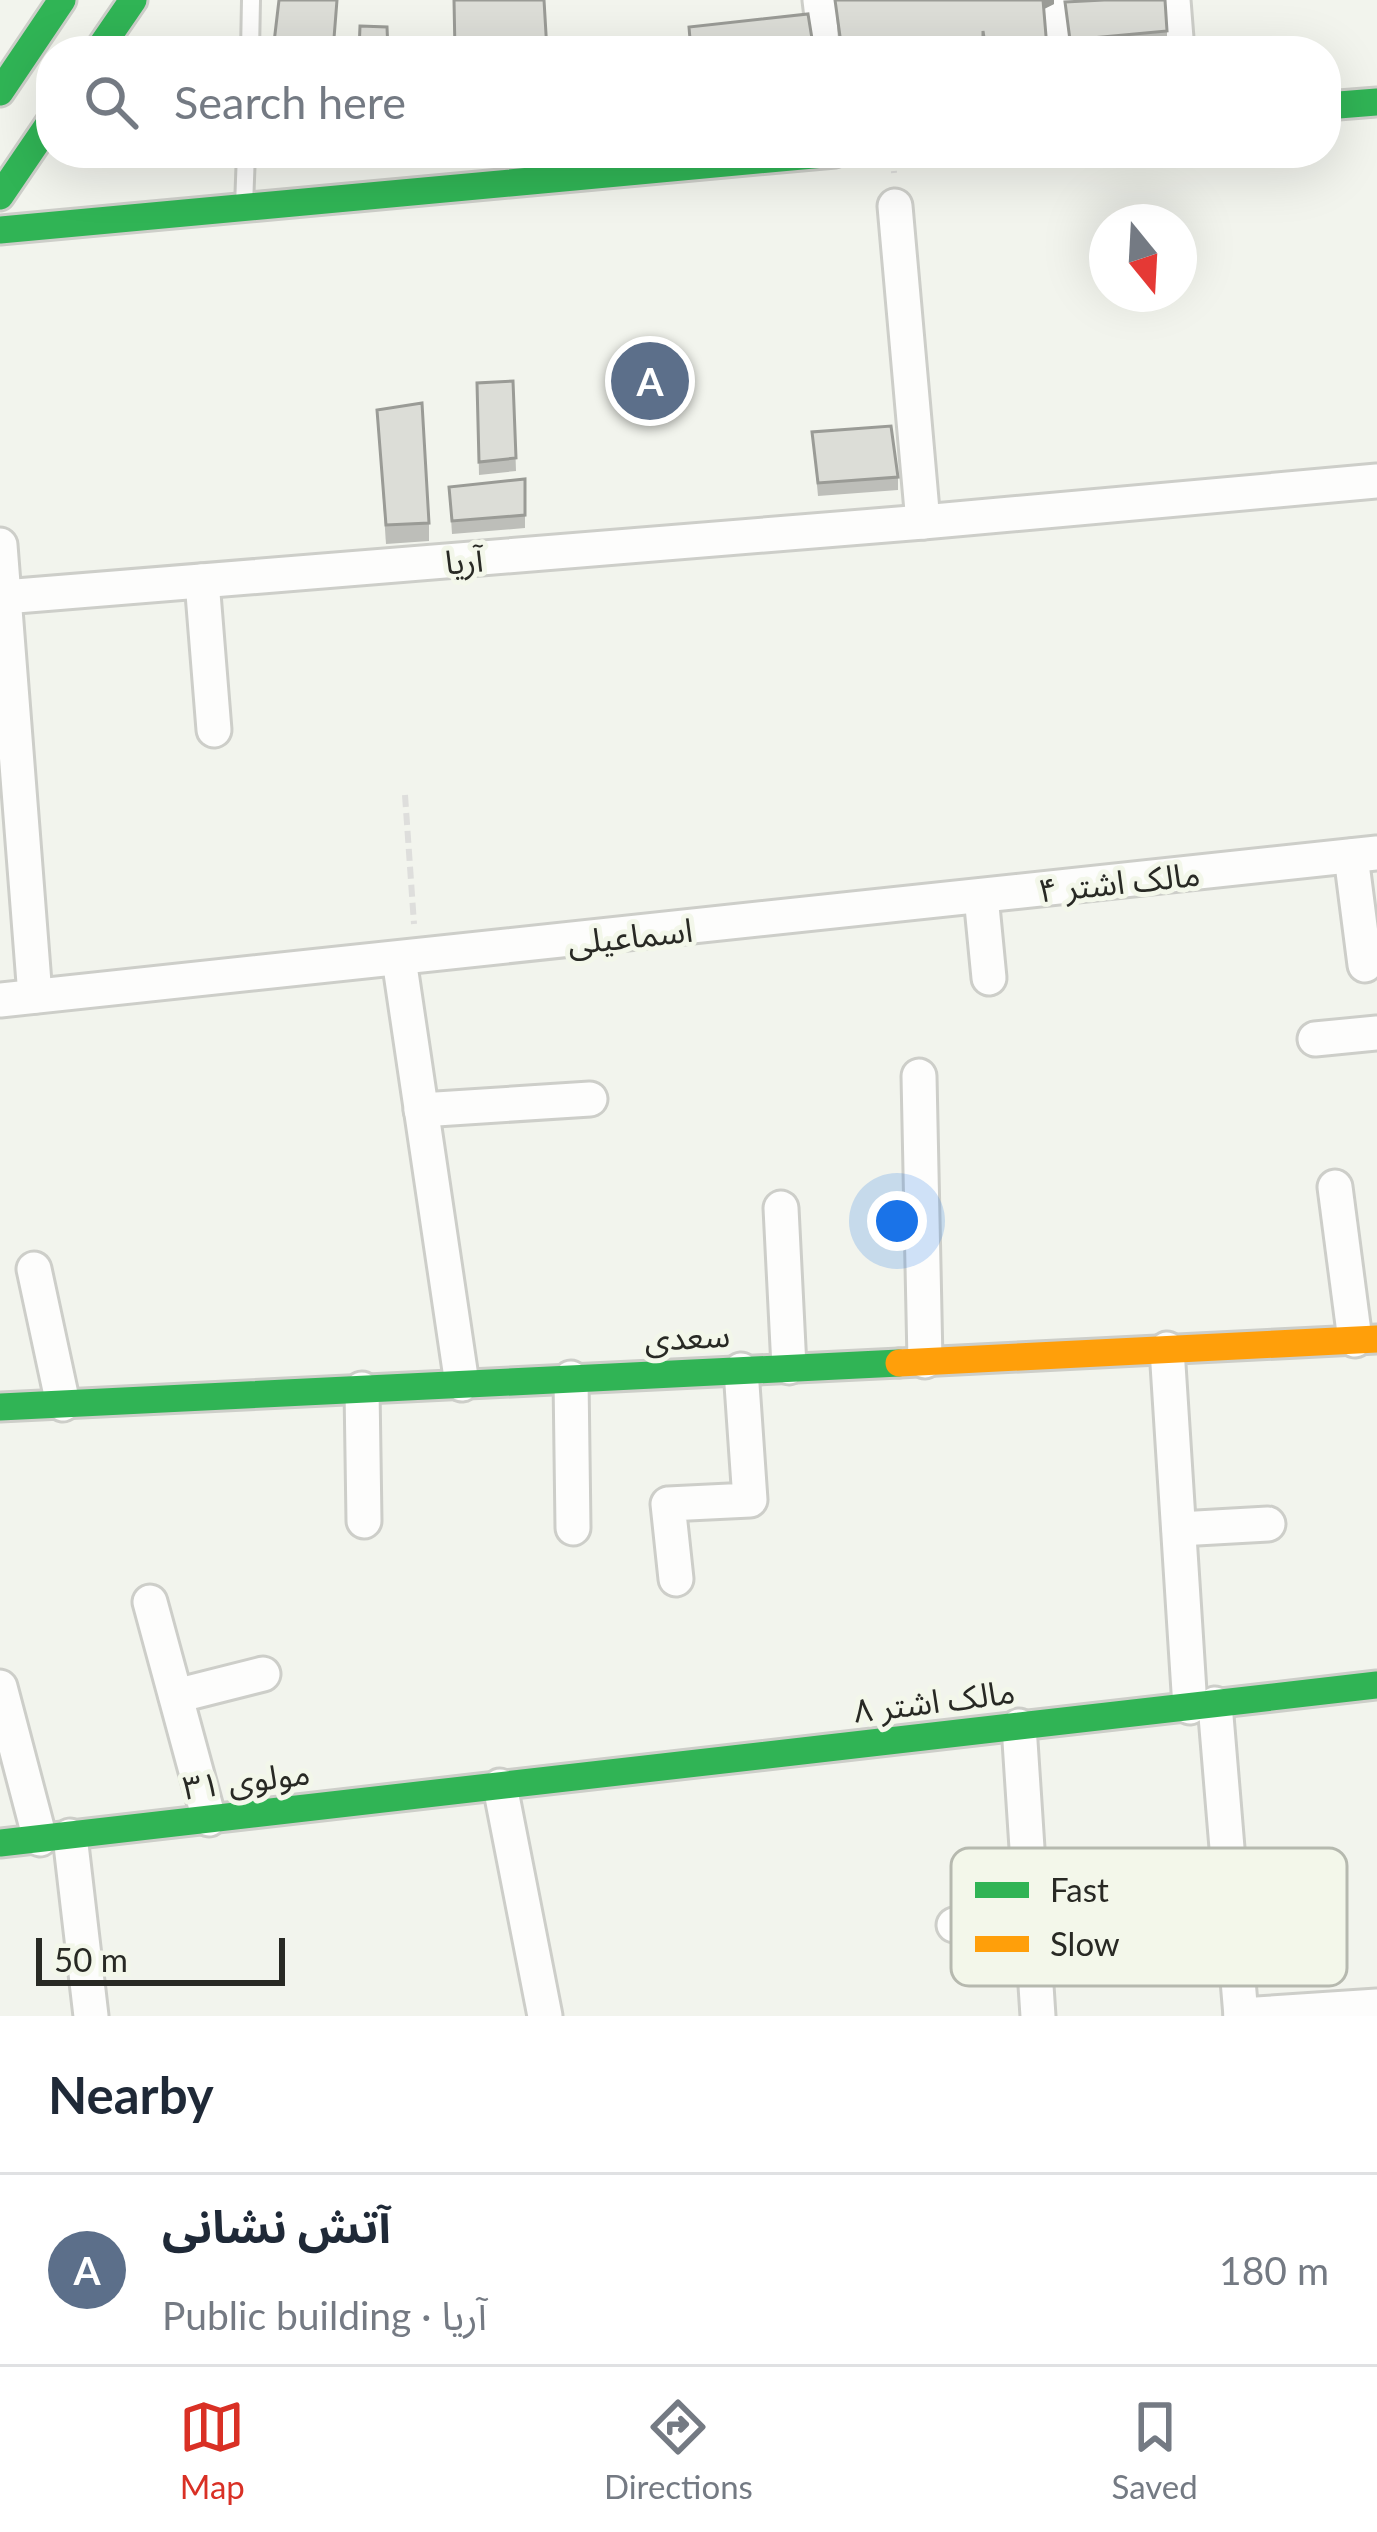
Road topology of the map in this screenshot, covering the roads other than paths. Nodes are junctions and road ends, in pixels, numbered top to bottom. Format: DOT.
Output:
graph roads {
  1 [pos="62,0"];
  2 [pos="133,0"];
  3 [pos="251,0"];
  4 [pos="820,0"];
  5 [pos="1057,0"];
  6 [pos="1172,0"];
  7 [pos="38,36"];
  8 [pos="108,36"];
  9 [pos="250,36"];
  10 [pos="824,36"];
  11 [pos="1060,36"];
  12 [pos="1176,36"];
  13 [pos="36,39"];
  14 [pos="0,92"];
  15 [pos="1377,102"];
  16 [pos="1341,105"];
  17 [pos="36,143"];
  18 [pos="245,168"];
  19 [pos="674,168"];
  20 [pos="0,196"];
  21 [pos="895,206"];
  22 [pos="244,208"];
  23 [pos="0,230"];
  24 [pos="1377,481"];
  25 [pos="923,522"];
  26 [pos="0,545"];
  27 [pos="202,581"];
  28 [pos="2,597"];
  29 [pos="214,730"];
  30 [pos="1364,855"];
  31 [pos="981,896"];
  32 [pos="862,909"];
  33 [pos="407,958"];
  34 [pos="1365,965"];
  35 [pos="989,978"];
  36 [pos="35,996"];
  37 [pos="0,1000"];
  38 [pos="1377,1033"];
  39 [pos="1315,1039"];
  40 [pos="919,1076"];
  41 [pos="590,1099"];
  42 [pos="421,1110"];
  43 [pos="1335,1187"];
  44 [pos="781,1208"];
  45 [pos="34,1269"];
  46 [pos="1366,1339"];
  47 [pos="1167,1349"];
  48 [pos="926,1361"];
  49 [pos="789,1367"];
  50 [pos="741,1370"];
  51 [pos="572,1378"];
  52 [pos="462,1384"];
  53 [pos="362,1389"];
  54 [pos="62,1404"];
  55 [pos="0,1407"];
  56 [pos="364,1521"];
  57 [pos="1268,1524"];
  58 [pos="573,1528"];
  59 [pos="1179,1529"];
  60 [pos="676,1579"];
  61 [pos="150,1602"];
  62 [pos="263,1673"];
  63 [pos="1377,1685"];
  64 [pos="0,1687"];
  65 [pos="176,1696"];
  66 [pos="1203,1706"];
  67 [pos="1019,1726"];
  68 [pos="500,1786"];
  69 [pos="209,1820"];
  70 [pos="55,1837"];
  71 [pos="0,1843"];
  72 [pos="1027,1848"];
  73 [pos="1220,1848"];
  74 [pos="1036,1986"];
  75 [pos="1237,1986"];
  76 [pos="1377,2006"];
  77 [pos="91,2016"];
  78 [pos="545,2016"];
  79 [pos="1038,2016"];
  80 [pos="1241,2016"];
  1 -- 7 [label="main road"];
  2 -- 8 [label="main road"];
  3 -- 9 [label="lane"];
  4 -- 10 [label="street"];
  5 -- 11 [label="street"];
  6 -- 12 [label="street"];
  13 -- 14 [label="main road"];
  15 -- 16 [label="main road"];
  17 -- 20 [label="main road"];
  18 -- 22 [label="lane"];
  19 -- 22 [label="main road"];
  21 -- 25 [label="street"];
  22 -- 23 [label="main road"];
  24 -- 25 [label="street, آریا"];
  25 -- 27 [label="street, آریا"];
  26 -- 28 [label="street"];
  27 -- 28 [label="street, آریا"];
  27 -- 29 [label="street"];
  28 -- 36 [label="street"];
  30 -- 31 [label="street, مالک اشتر ۴"];
  30 -- 34 [label="street"];
  31 -- 32 [label="street, مالک اشتر ۴"];
  31 -- 35 [label="street"];
  32 -- 33 [label="street, اسماعیلی"];
  33 -- 36 [label="street, اسماعیلی"];
  33 -- 42 [label="street"];
  36 -- 37 [label="street, اسماعیلی"];
  38 -- 39 [label="street"];
  40 -- 48 [label="street"];
  41 -- 42 [label="street"];
  42 -- 52 [label="street"];
  43 -- 46 [label="street"];
  44 -- 49 [label="street"];
  45 -- 54 [label="street"];
  46 -- 47 [label="main road, سعدی"];
  47 -- 48 [label="main road, سعدی"];
  47 -- 59 [label="street"];
  48 -- 49 [label="main road, سعدی"];
  49 -- 50 [label="main road, سعدی"];
  50 -- 51 [label="main road, سعدی"];
  50 -- 60 [label="street"];
  51 -- 52 [label="main road, سعدی"];
  51 -- 58 [label="street"];
  52 -- 53 [label="main road, سعدی"];
  53 -- 54 [label="main road, سعدی"];
  53 -- 56 [label="street"];
  54 -- 55 [label="main road, سعدی"];
  57 -- 59 [label="street"];
  59 -- 66 [label="street"];
  61 -- 65 [label="street"];
  62 -- 65 [label="street"];
  63 -- 66 [label="main road, مالک اشتر ۸"];
  64 -- 70 [label="street"];
  65 -- 69 [label="street"];
  66 -- 67 [label="main road, مالک اشتر ۸"];
  66 -- 73 [label="street"];
  67 -- 68 [label="main road, مالک اشتر ۸"];
  67 -- 72 [label="street"];
  68 -- 69 [label="main road, مولوی ۳۱"];
  68 -- 78 [label="street"];
  69 -- 70 [label="main road, مولوی ۳۱"];
  70 -- 71 [label="main road, مولوی ۳۱"];
  70 -- 77 [label="street"];
  74 -- 79 [label="street"];
  75 -- 80 [label="street"];
  76 -- 80 [label="street"];
}
